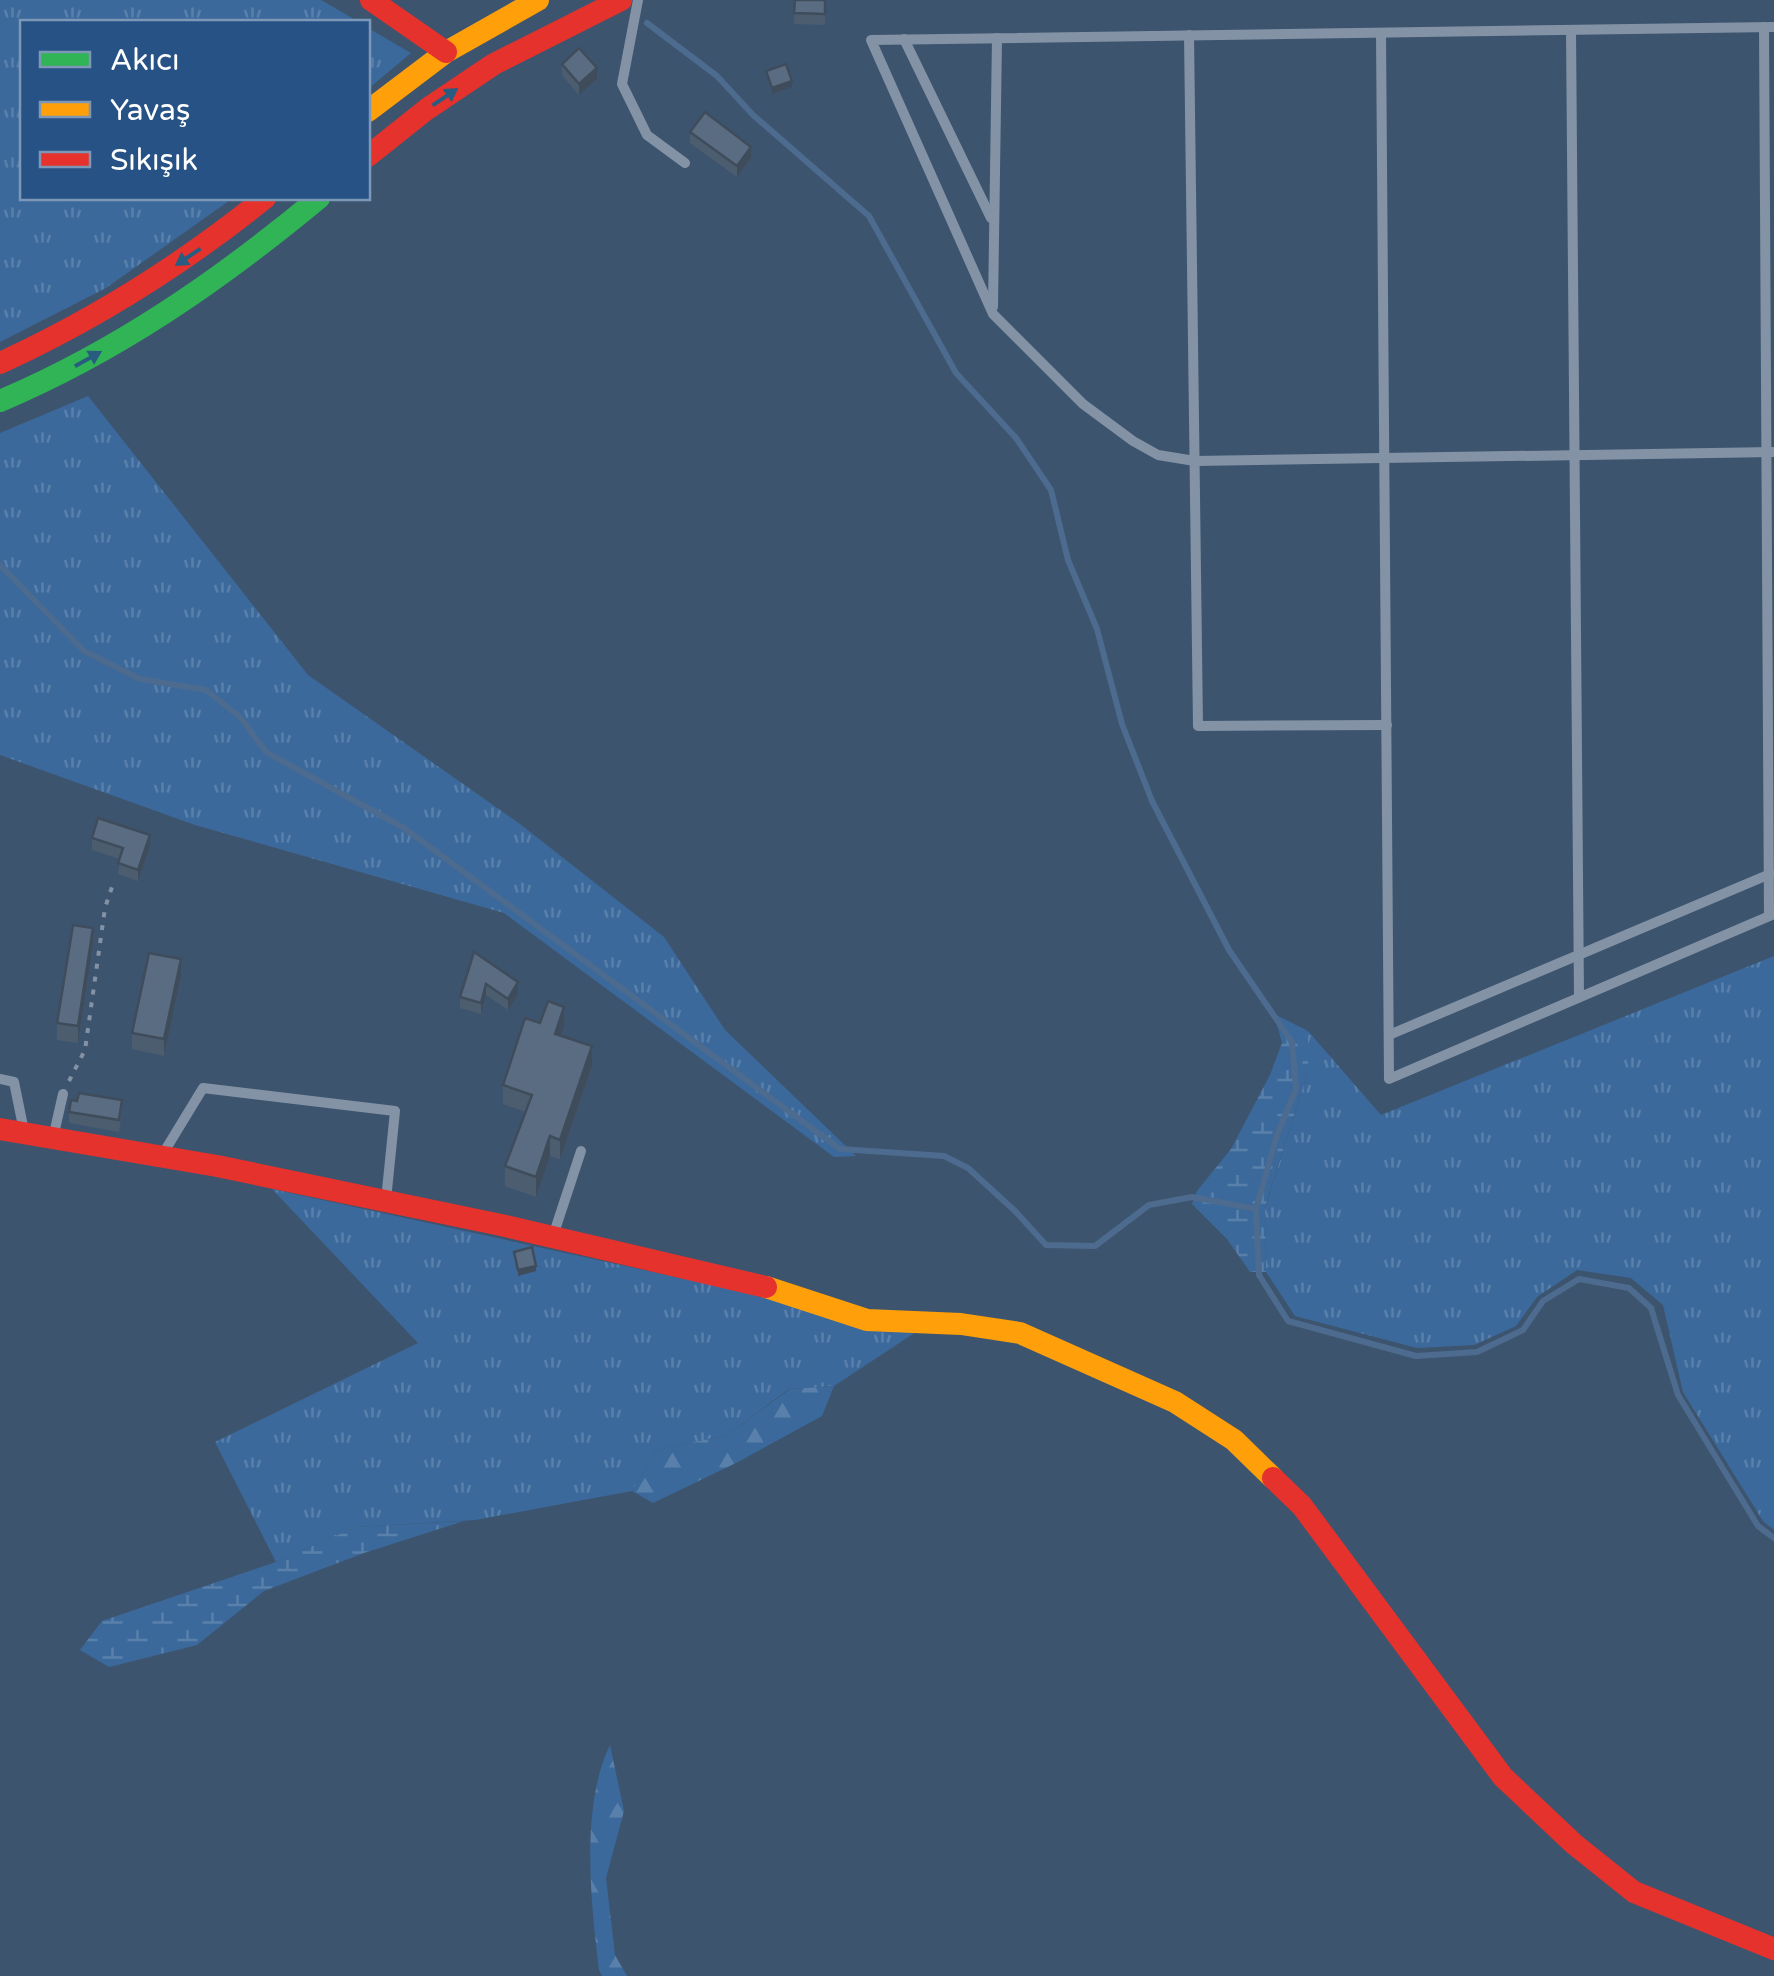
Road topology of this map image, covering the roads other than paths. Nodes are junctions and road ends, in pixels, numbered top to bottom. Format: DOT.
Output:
graph roads {
  1 [pos="371,0"];
  2 [pos="538,0"];
  3 [pos="621,0"];
  4 [pos="638,0"];
  5 [pos="1769,27"];
  6 [pos="1571,30"];
  7 [pos="1381,32"];
  8 [pos="1189,35"];
  9 [pos="996,38"];
  10 [pos="904,39"];
  11 [pos="446,52"];
  12 [pos="370,109"];
  13 [pos="370,154"];
  14 [pos="685,163"];
  15 [pos="263,200"];
  16 [pos="317,200"];
  17 [pos="994,224"];
  18 [pos="993,314"];
  19 [pos="0,364"];
  20 [pos="0,401"];
  21 [pos="1770,452"];
  22 [pos="1574,455"];
  23 [pos="1384,458"];
  24 [pos="1195,461"];
  25 [pos="1387,725"];
  26 [pos="1771,873"];
  27 [pos="1771,915"];
  28 [pos="1579,955"];
  29 [pos="1579,998"];
  30 [pos="1389,1035"];
  31 [pos="0,1079"];
  32 [pos="63,1094"];
  33 [pos="0,1129"];
  34 [pos="24,1134"];
  35 [pos="53,1139"];
  36 [pos="581,1151"];
  37 [pos="160,1157"];
  38 [pos="386,1201"];
  39 [pos="553,1237"];
  40 [pos="1774,1949"];
  1 -- 11 [label="street"];
  2 -- 11 [label="street"];
  13 -- 3 [label="street, one-way"];
  4 -- 14 [label="lane"];
  5 -- 6 [label="lane"];
  5 -- 21 [label="lane"];
  6 -- 7 [label="lane"];
  6 -- 22 [label="lane"];
  7 -- 8 [label="lane"];
  7 -- 23 [label="lane"];
  8 -- 9 [label="lane"];
  8 -- 24 [label="lane"];
  9 -- 10 [label="lane"];
  9 -- 17 [label="lane"];
  10 -- 17 [label="lane"];
  10 -- 18 [label="lane"];
  11 -- 12 [label="street"];
  15 -- 19 [label="street, one-way"];
  20 -- 16 [label="street, one-way"];
  17 -- 18 [label="lane"];
  18 -- 24 [label="lane"];
  21 -- 22 [label="lane"];
  21 -- 26 [label="lane"];
  22 -- 23 [label="lane"];
  22 -- 28 [label="lane"];
  23 -- 24 [label="lane"];
  23 -- 25 [label="lane"];
  24 -- 25 [label="lane"];
  25 -- 30 [label="lane"];
  26 -- 27 [label="lane"];
  26 -- 28 [label="lane"];
  27 -- 29 [label="lane"];
  28 -- 29 [label="lane"];
  28 -- 30 [label="lane"];
  29 -- 30 [label="lane"];
  31 -- 34 [label="lane"];
  32 -- 35 [label="lane"];
  33 -- 34 [label="street"];
  34 -- 35 [label="street"];
  35 -- 37 [label="street"];
  36 -- 39 [label="lane"];
  37 -- 38 [label="street"];
  37 -- 38 [label="lane"];
  38 -- 39 [label="street"];
  39 -- 40 [label="street"];
}
